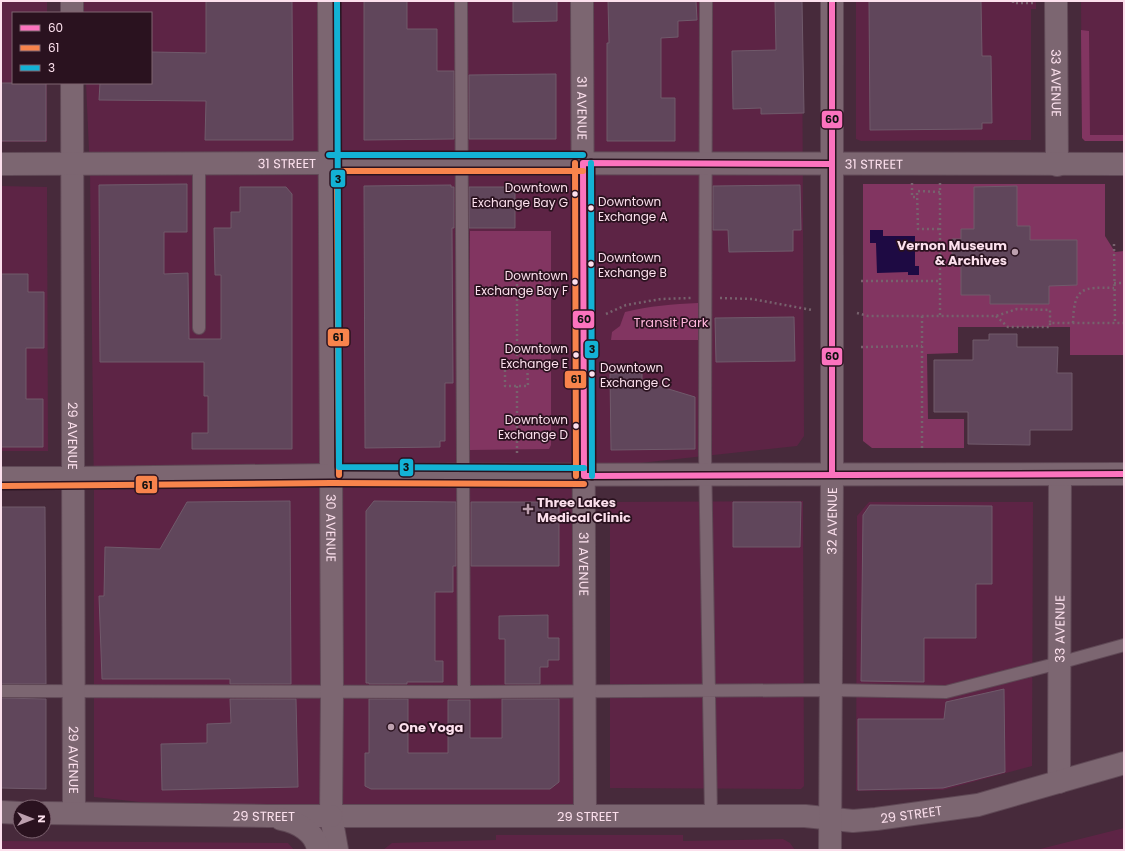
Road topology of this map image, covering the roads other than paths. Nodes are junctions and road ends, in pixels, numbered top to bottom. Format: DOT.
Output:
graph roads {
  1 [pos="72,1"];
  2 [pos="328,1"];
  3 [pos="461,1"];
  4 [pos="582,1"];
  5 [pos="706,1"];
  6 [pos="832,1"];
  7 [pos="1047,2"];
  8 [pos="72,12"];
  9 [pos="72,84"];
  10 [pos="199,163"];
  11 [pos="328,163"];
  12 [pos="583,163"];
  13 [pos="1,164"];
  14 [pos="72,164"];
  15 [pos="462,164"];
  16 [pos="705,164"];
  17 [pos="832,164"];
  18 [pos="1124,164"];
  19 [pos="1057,165"];
  20 [pos="199,328"];
  21 [pos="1124,474"];
  22 [pos="331,475"];
  23 [pos="462,475"];
  24 [pos="832,475"];
  25 [pos="1060,475"];
  26 [pos="584,476"];
  27 [pos="706,476"];
  28 [pos="1,478"];
  29 [pos="73,478"];
  30 [pos="1124,644"];
  31 [pos="1059,663"];
  32 [pos="831,690"];
  33 [pos="1,691"];
  34 [pos="73,691"];
  35 [pos="710,691"];
  36 [pos="332,692"];
  37 [pos="464,692"];
  38 [pos="584,692"];
  39 [pos="1124,764"];
  40 [pos="1059,782"];
  41 [pos="1,812"];
  42 [pos="12,812"];
  43 [pos="52,813"];
  44 [pos="74,813"];
  45 [pos="268,816"];
  46 [pos="331,816"];
  47 [pos="584,816"];
  48 [pos="711,816"];
  49 [pos="830,819"];
  50 [pos="318,850"];
  51 [pos="323,850"];
  52 [pos="337,850"];
  53 [pos="830,850"];
  1 -- 8 [label="street"];
  2 -- 11 [label="street, 30 AVENUE"];
  3 -- 15 [label="lane"];
  4 -- 12 [label="street, 31 AVENUE"];
  5 -- 16 [label="lane"];
  6 -- 17 [label="street, 32 AVENUE"];
  7 -- 19 [label="street, 33 AVENUE"];
  9 -- 14 [label="street, 29 AVENUE"];
  10 -- 11 [label="street, 31 STREET"];
  10 -- 14 [label="street, 31 STREET"];
  10 -- 20 [label="lane"];
  11 -- 15 [label="street, 31 STREET"];
  11 -- 22 [label="street, 30 AVENUE"];
  12 -- 15 [label="street, 31 STREET"];
  12 -- 16 [label="street, 31 STREET"];
  12 -- 26 [label="street, 31 AVENUE"];
  13 -- 14 [label="street, 31 STREET"];
  14 -- 29 [label="street, 29 AVENUE"];
  15 -- 23 [label="lane"];
  16 -- 17 [label="street, 31 STREET"];
  16 -- 27 [label="lane"];
  17 -- 19 [label="street, 31 STREET"];
  17 -- 24 [label="street, 32 AVENUE"];
  18 -- 19 [label="street, 31 STREET"];
  21 -- 25 [label="street"];
  22 -- 23 [label="street"];
  22 -- 29 [label="street"];
  22 -- 36 [label="street, 30 AVENUE"];
  23 -- 26 [label="street"];
  23 -- 37 [label="lane"];
  24 -- 25 [label="street"];
  24 -- 27 [label="street"];
  24 -- 32 [label="street, 32 AVENUE"];
  25 -- 31 [label="street, 33 AVENUE"];
  26 -- 27 [label="street"];
  26 -- 38 [label="street, 31 AVENUE"];
  27 -- 35 [label="lane"];
  28 -- 29 [label="street"];
  29 -- 34 [label="street, 29 AVENUE"];
  30 -- 31 [label="lane"];
  31 -- 32 [label="lane"];
  31 -- 40 [label="street, 33 AVENUE"];
  32 -- 35 [label="lane"];
  32 -- 49 [label="street, 32 AVENUE"];
  33 -- 34 [label="lane"];
  34 -- 36 [label="lane"];
  34 -- 44 [label="street, 29 AVENUE"];
  35 -- 38 [label="lane"];
  35 -- 48 [label="lane"];
  36 -- 37 [label="lane"];
  36 -- 46 [label="street, 30 AVENUE"];
  37 -- 38 [label="lane"];
  38 -- 47 [label="street, 31 AVENUE"];
  39 -- 40 [label="street, 29 STREET"];
  40 -- 49 [label="street, 29 STREET"];
  41 -- 42 [label="street"];
  43 -- 44 [label="street, 29 STREET"];
  44 -- 45 [label="street, 29 STREET"];
  45 -- 46 [label="street, 29 STREET"];
  45 -- 50 [label="street"];
  46 -- 47 [label="street, 29 STREET"];
  46 -- 51 [label="street, 30 AVENUE"];
  46 -- 52 [label="street, 30 AVENUE"];
  47 -- 48 [label="street, 29 STREET"];
  48 -- 49 [label="street, 29 STREET"];
  49 -- 53 [label="street, 32 AVENUE"];
}
